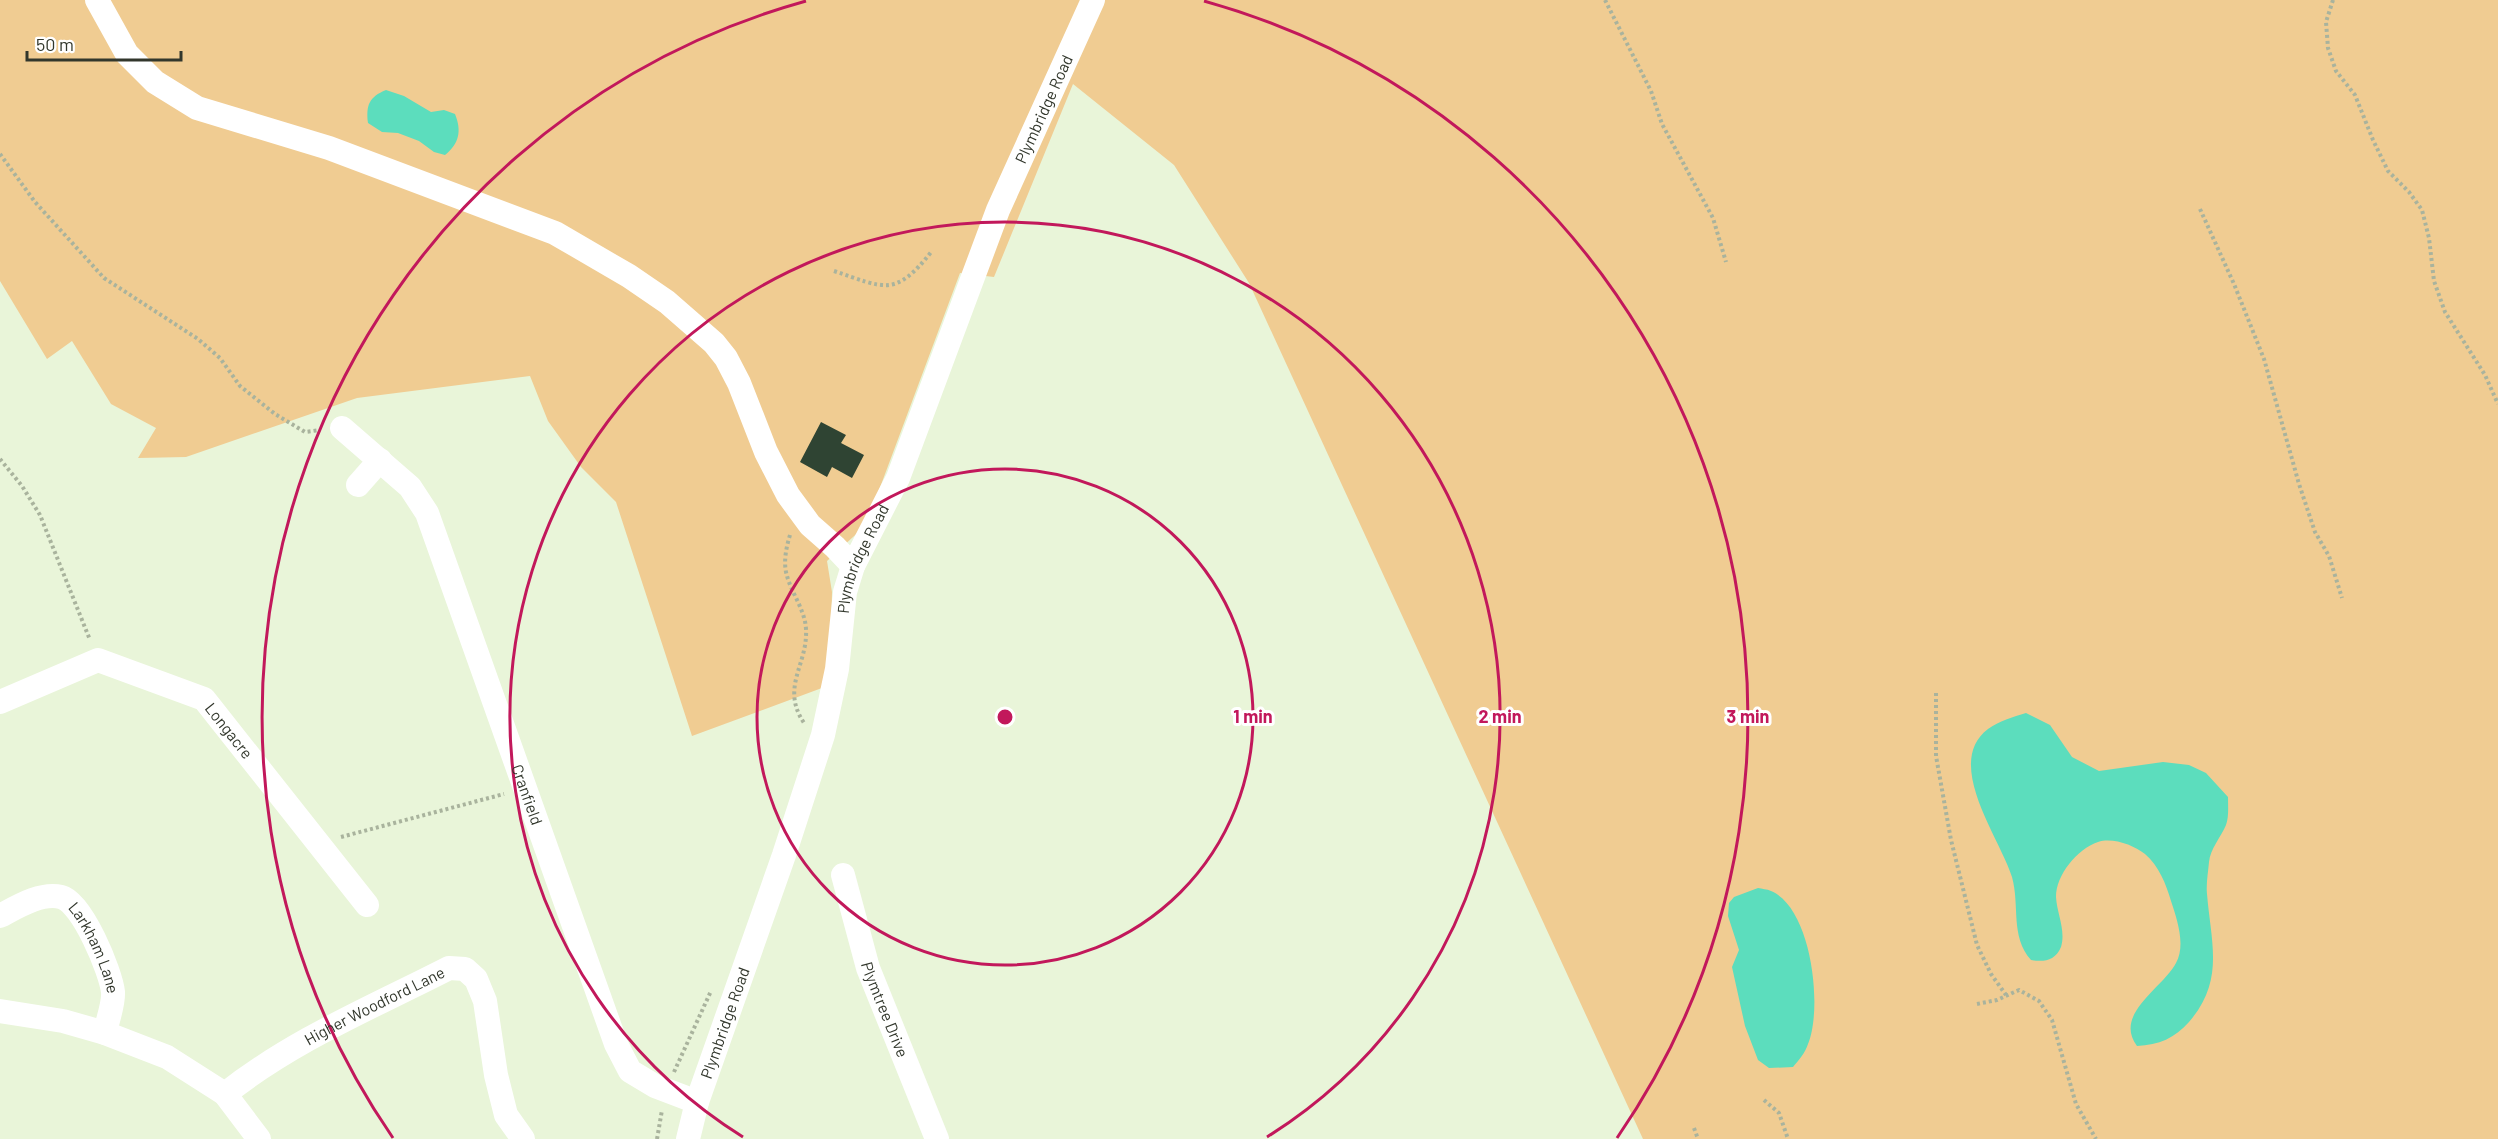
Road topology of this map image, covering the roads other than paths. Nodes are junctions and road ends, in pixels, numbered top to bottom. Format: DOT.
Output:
graph roads {
  1 [pos="98,0"];
  2 [pos="1093,0"];
  3 [pos="342,428"];
  4 [pos="380,460"];
  5 [pos="358,485"];
  6 [pos="853,566"];
  7 [pos="0,702"];
  8 [pos="843,875"];
  9 [pos="367,905"];
  10 [pos="0,916"];
  11 [pos="0,1011"];
  12 [pos="105,1033"];
  13 [pos="225,1094"];
  14 [pos="697,1102"];
  15 [pos="259,1139"];
  16 [pos="523,1139"];
  17 [pos="688,1139"];
  18 [pos="937,1139"];
  1 -- 6 [label="street"];
  2 -- 6 [label="street, Plymbridge Road"];
  3 -- 4 [label="street, Cranfield"];
  4 -- 5 [label="street"];
  4 -- 14 [label="street, Cranfield"];
  6 -- 14 [label="street, Plymbridge Road"];
  7 -- 9 [label="street, Longacre"];
  8 -- 18 [label="street, Plymtree Drive"];
  10 -- 12 [label="street, Larkham Lane"];
  11 -- 12 [label="street"];
  12 -- 13 [label="street"];
  13 -- 15 [label="street"];
  13 -- 16 [label="street, Higher Woodford Lane"];
  14 -- 17 [label="street, Plymbridge Road"];
}
